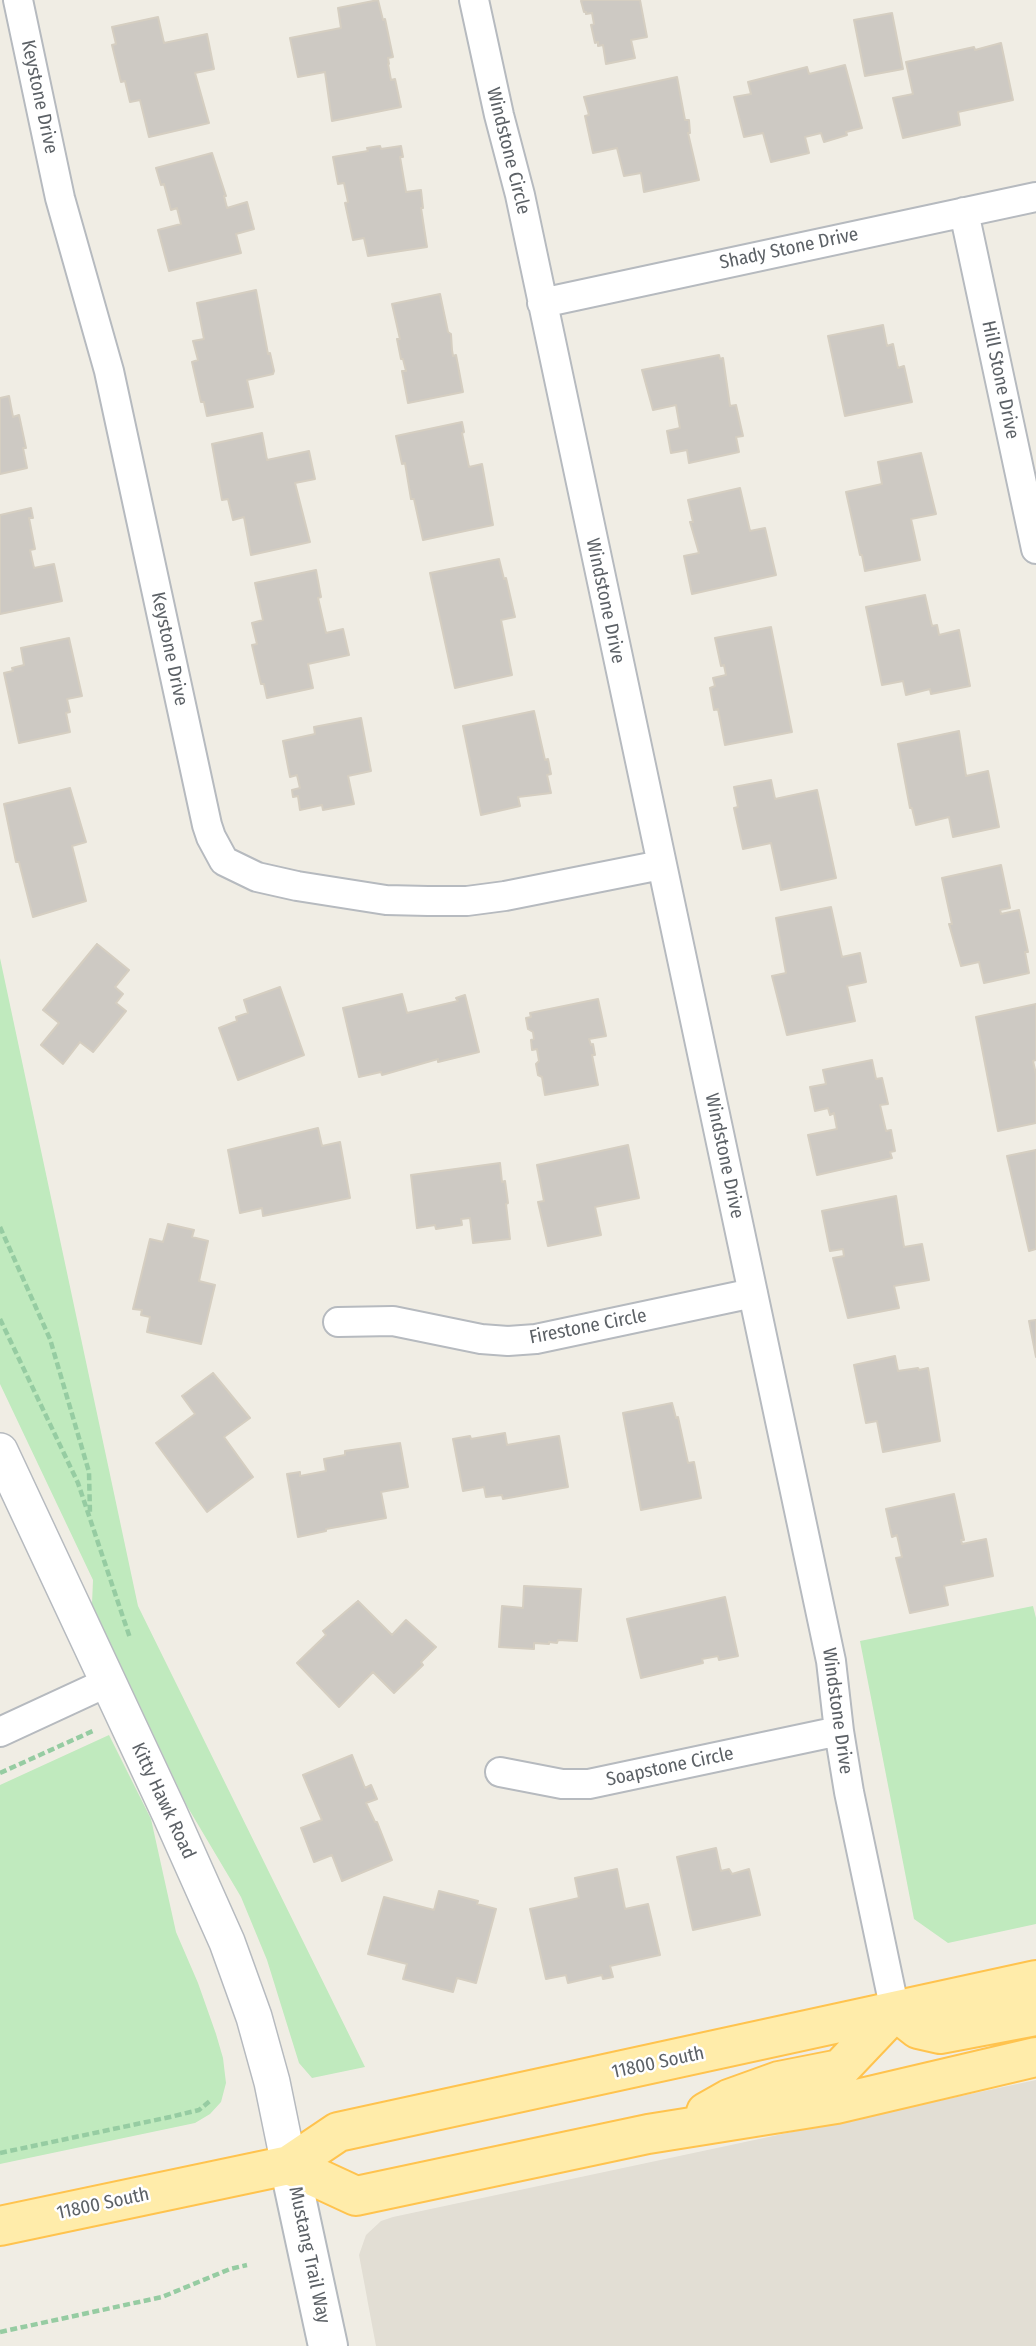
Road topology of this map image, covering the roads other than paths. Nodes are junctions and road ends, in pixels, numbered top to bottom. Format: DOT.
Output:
graph roads {
  1 [pos="19,0"];
  2 [pos="474,0"];
  3 [pos="1036,197"];
  4 [pos="964,212"];
  5 [pos="542,303"];
  6 [pos="1036,549"];
  7 [pos="662,865"];
  8 [pos="753,1293"];
  9 [pos="338,1322"];
  10 [pos="0,1451"];
  11 [pos="108,1682"];
  12 [pos="839,1731"];
  13 [pos="0,1732"];
  14 [pos="500,1772"];
  15 [pos="1036,1980"];
  16 [pos="895,2011"];
  17 [pos="1036,2016"];
  18 [pos="1036,2057"];
  19 [pos="649,2134"];
  20 [pos="289,2165"];
  21 [pos="0,2226"];
  22 [pos="328,2346"];
  1 -- 7 [label="street, Keystone Drive"];
  2 -- 5 [label="street, Windstone Circle"];
  3 -- 4 [label="street, Shady Stone Drive"];
  4 -- 5 [label="street, Shady Stone Drive"];
  4 -- 6 [label="street, Hill Stone Drive"];
  5 -- 7 [label="street, Windstone Drive"];
  7 -- 8 [label="street, Windstone Drive"];
  8 -- 9 [label="street, Firestone Circle"];
  8 -- 12 [label="street, Windstone Drive"];
  10 -- 11 [label="street, Kitty Hawk Road"];
  11 -- 13 [label="street"];
  11 -- 20 [label="street, Kitty Hawk Road"];
  12 -- 14 [label="street, Soapstone Circle"];
  12 -- 16 [label="street, Windstone Drive"];
  15 -- 16 [label="main road, 11800 South"];
  16 -- 17 [label="main road"];
  16 -- 19 [label="main road"];
  16 -- 20 [label="main road, 11800 South"];
  18 -- 19 [label="main road"];
  19 -- 20 [label="main road"];
  20 -- 21 [label="main road, 11800 South"];
  20 -- 22 [label="main road, Mustang Trail Way"];
}
